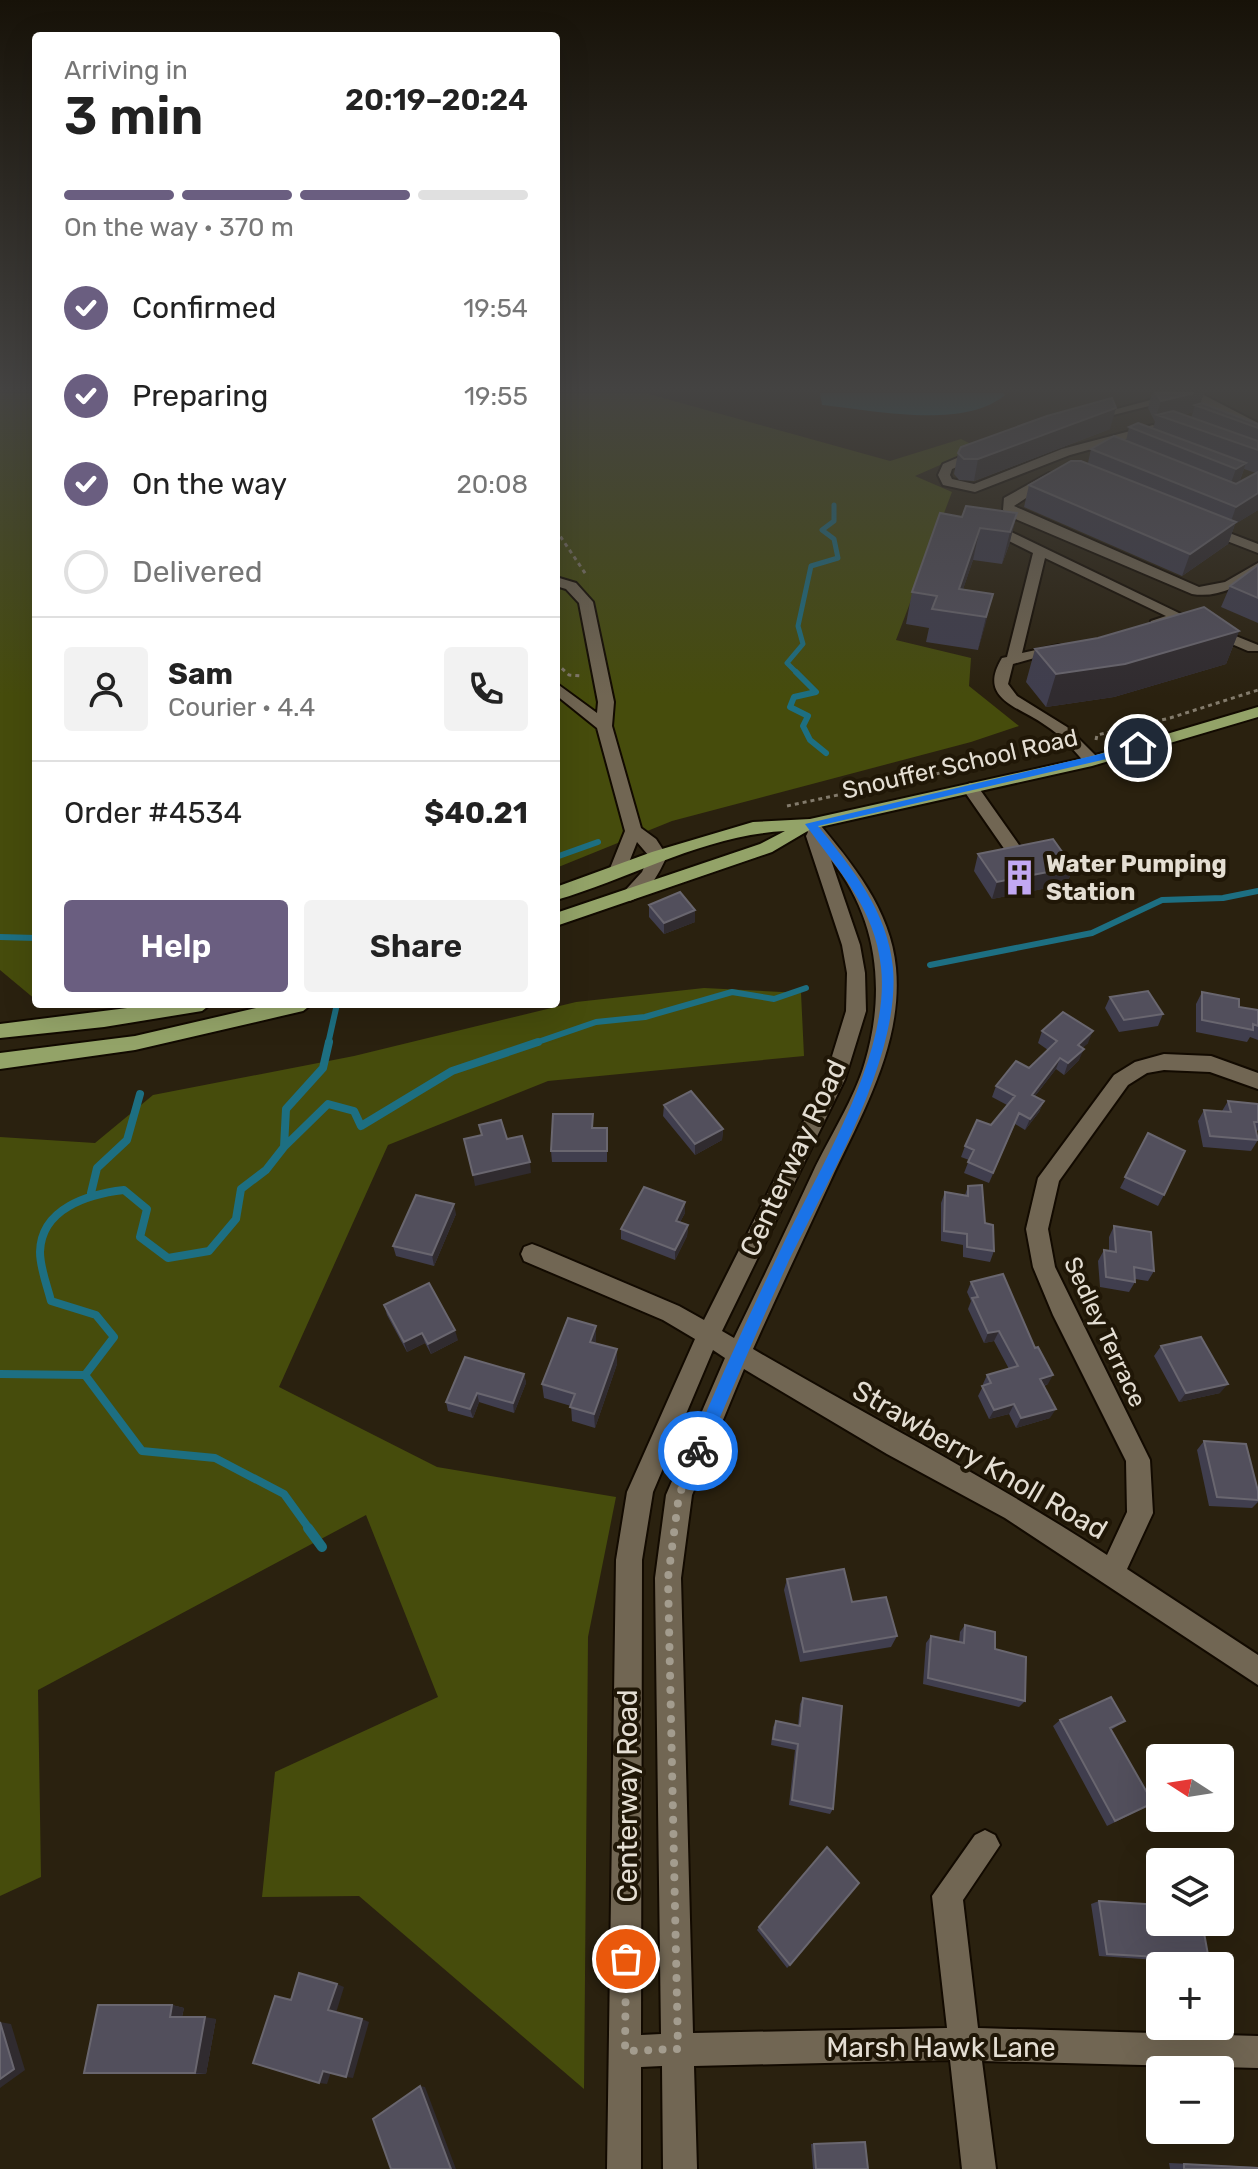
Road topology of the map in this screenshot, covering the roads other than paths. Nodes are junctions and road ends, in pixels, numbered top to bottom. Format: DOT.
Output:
graph roads {
  1 [pos="1020,494"];
  2 [pos="1189,521"];
  3 [pos="972,526"];
  4 [pos="1258,549"];
  5 [pos="1040,551"];
  6 [pos="1258,567"];
  7 [pos="560,582"];
  8 [pos="1178,616"];
  9 [pos="1139,631"];
  10 [pos="1073,647"];
  11 [pos="1253,648"];
  12 [pos="1014,657"];
  13 [pos="560,690"];
  14 [pos="1258,712"];
  15 [pos="604,726"];
  16 [pos="1092,761"];
  17 [pos="970,788"];
  18 [pos="810,824"];
  19 [pos="633,831"];
  20 [pos="658,856"];
  21 [pos="1018,856"];
  22 [pos="618,871"];
  23 [pos="560,893"];
  24 [pos="630,895"];
  25 [pos="560,919"];
  26 [pos="178,1008"];
  27 [pos="285,1008"];
  28 [pos="0,1031"];
  29 [pos="0,1061"];
  30 [pos="1258,1081"];
  31 [pos="532,1254"];
  32 [pos="708,1335"];
  33 [pos="739,1353"];
  34 [pos="1112,1573"];
  35 [pos="1258,1671"];
  36 [pos="985,1845"];
  37 [pos="962,2044"];
  38 [pos="678,2049"];
  39 [pos="625,2051"];
  40 [pos="1258,2052"];
  41 [pos="624,2169"];
  42 [pos="680,2169"];
  43 [pos="979,2169"];
  1 -- 6 [label="street"];
  2 -- 4 [label="street"];
  3 -- 5 [label="street"];
  5 -- 8 [label="street"];
  5 -- 12 [label="street"];
  7 -- 15 [label="street"];
  8 -- 9 [label="street"];
  8 -- 11 [label="street"];
  10 -- 12 [label="street"];
  12 -- 16 [label="street"];
  13 -- 15 [label="street"];
  14 -- 16 [label="main road, Snouffer School Road"];
  15 -- 19 [label="street"];
  16 -- 17 [label="main road, Snouffer School Road"];
  17 -- 18 [label="main road, Snouffer School Road"];
  17 -- 21 [label="street"];
  18 -- 20 [label="main road, Snouffer School Road"];
  18 -- 24 [label="main road, Snouffer School Road"];
  18 -- 32 [label="street, Centerway Road"];
  18 -- 33 [label="street, Centerway Road"];
  19 -- 20 [label="street"];
  19 -- 22 [label="street"];
  20 -- 22 [label="main road, Snouffer School Road"];
  20 -- 24 [label="street"];
  22 -- 23 [label="main road, Snouffer School Road"];
  24 -- 25 [label="main road, Snouffer School Road"];
  26 -- 28 [label="main road"];
  27 -- 29 [label="main road"];
  30 -- 34 [label="street, Sedley Terrace"];
  31 -- 32 [label="street, Strawberry Knoll Road"];
  32 -- 33 [label="street, Strawberry Knoll Road"];
  32 -- 39 [label="street, Centerway Road"];
  33 -- 34 [label="street, Strawberry Knoll Road"];
  33 -- 38 [label="street, Centerway Road"];
  34 -- 35 [label="street, Strawberry Knoll Road"];
  36 -- 37 [label="street"];
  37 -- 38 [label="street, Marsh Hawk Lane"];
  37 -- 40 [label="street, Marsh Hawk Lane"];
  37 -- 43 [label="street"];
  38 -- 39 [label="street, Marsh Hawk Lane"];
  38 -- 42 [label="street, Centerway Road"];
  39 -- 41 [label="street, Centerway Road"];
}
